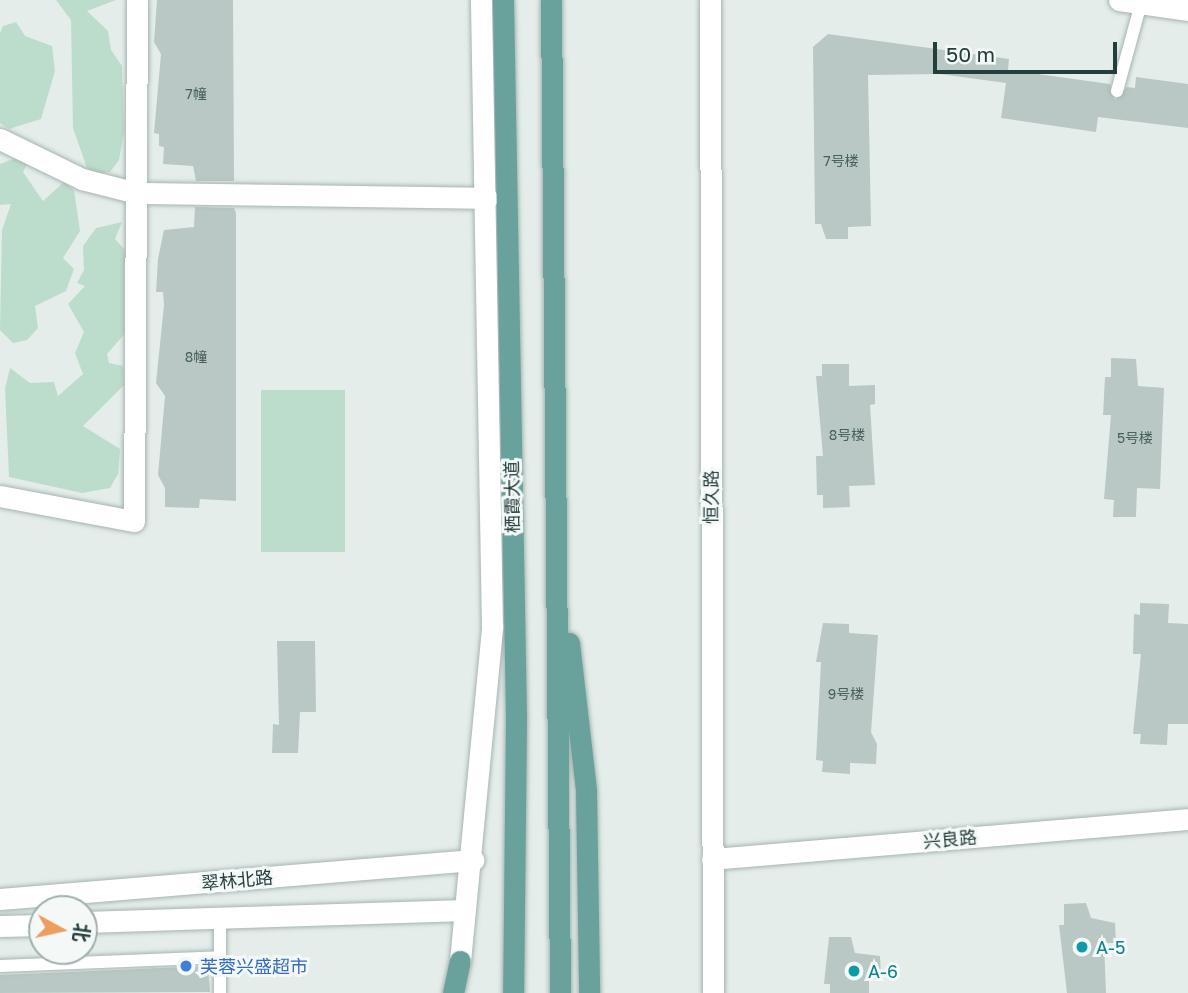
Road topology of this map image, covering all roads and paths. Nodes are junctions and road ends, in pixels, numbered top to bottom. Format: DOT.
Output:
graph roads {
  1 [pos="138,0"];
  2 [pos="481,0"];
  3 [pos="503,0"];
  4 [pos="551,0"];
  5 [pos="710,0"];
  6 [pos="1119,0"];
  7 [pos="1141,3"];
  8 [pos="1188,10"];
  9 [pos="1117,91"];
  10 [pos="0,139"];
  11 [pos="137,193"];
  12 [pos="488,198"];
  13 [pos="0,496"];
  14 [pos="556,528"];
  15 [pos="1188,819"];
  16 [pos="712,859"];
  17 [pos="474,860"];
  18 [pos="0,899"];
  19 [pos="465,910"];
  20 [pos="220,914"];
  21 [pos="98,921"];
  22 [pos="28,925"];
  23 [pos="0,926"];
  24 [pos="220,957"];
  25 [pos="460,961"];
  26 [pos="0,966"];
  27 [pos="220,993"];
  28 [pos="453,993"];
  29 [pos="459,993"];
  30 [pos="513,993"];
  31 [pos="560,993"];
  32 [pos="589,993"];
  33 [pos="713,993"];
  1 -- 11 [label="street"];
  2 -- 12 [label="street"];
  3 -- 30 [label="main road, 栖霞大道"];
  4 -- 14 [label="main road"];
  5 -- 16 [label="street, 恒久路"];
  6 -- 7 [label="street"];
  7 -- 8 [label="street"];
  7 -- 9 [label="lane"];
  10 -- 11 [label="street"];
  11 -- 12 [label="street"];
  11 -- 13 [label="street"];
  12 -- 17 [label="street"];
  14 -- 31 [label="main road"];
  14 -- 32 [label="main road"];
  15 -- 16 [label="street, 兴良路"];
  16 -- 33 [label="street, 恒久路"];
  17 -- 18 [label="street, 翠林北路"];
  17 -- 19 [label="street"];
  19 -- 20 [label="street, 翠林北路"];
  19 -- 25 [label="street"];
  20 -- 21 [label="street, 翠林北路"];
  20 -- 24 [label="lane"];
  22 -- 23 [label="street"];
  24 -- 26 [label="lane"];
  24 -- 27 [label="lane"];
  25 -- 28 [label="main road"];
  25 -- 29 [label="main road"];
}
